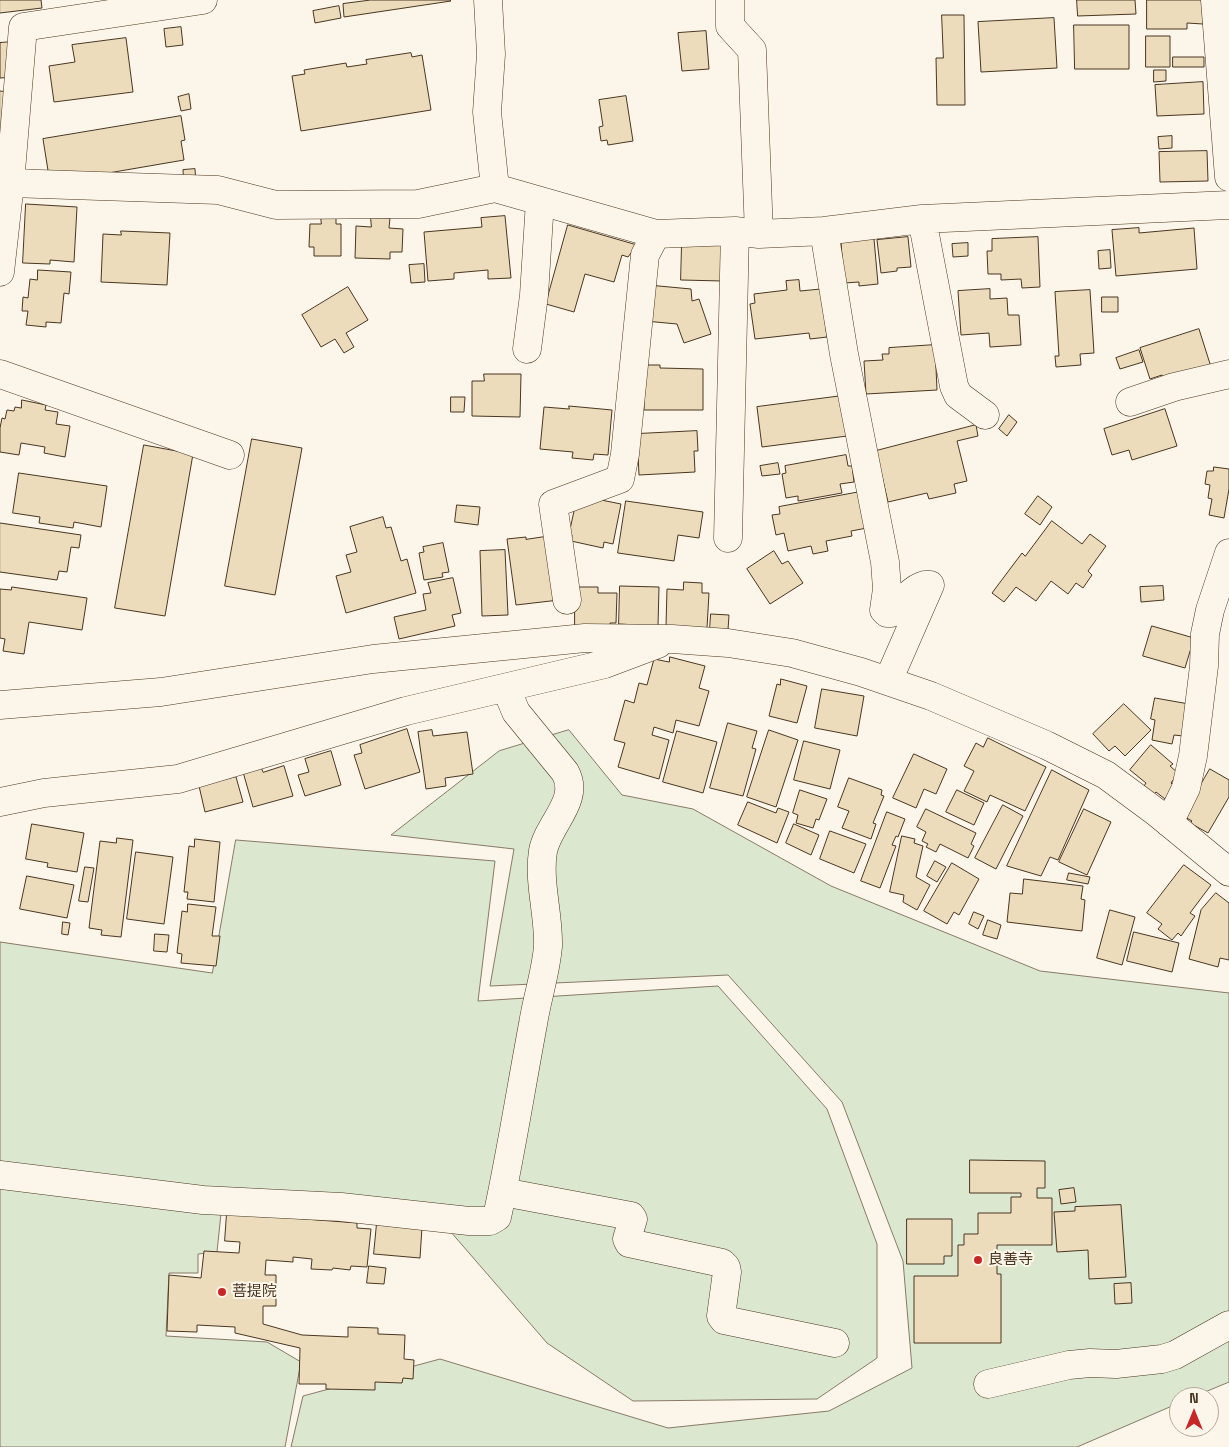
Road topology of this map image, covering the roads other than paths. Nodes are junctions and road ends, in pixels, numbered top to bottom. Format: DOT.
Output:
graph roads {
  1 [pos="203,0"];
  2 [pos="488,0"];
  3 [pos="730,0"];
  4 [pos="1215,0"];
  5 [pos="74,9"];
  6 [pos="12,28"];
  7 [pos="1229,177"];
  8 [pos="10,184"];
  9 [pos="494,188"];
  10 [pos="540,200"];
  11 [pos="1229,205"];
  12 [pos="922,219"];
  13 [pos="824,231"];
  14 [pos="747,232"];
  15 [pos="656,234"];
  16 [pos="0,272"];
  17 [pos="527,349"];
  18 [pos="0,374"];
  19 [pos="1229,374"];
  20 [pos="1130,402"];
  21 [pos="985,415"];
  22 [pos="230,455"];
  23 [pos="728,538"];
  24 [pos="1229,553"];
  25 [pos="567,600"];
  26 [pos="672,639"];
  27 [pos="888,681"];
  28 [pos="506,688"];
  29 [pos="0,705"];
  30 [pos="0,802"];
  31 [pos="1169,823"];
  32 [pos="1229,872"];
  33 [pos="0,1174"];
  34 [pos="503,1192"];
  35 [pos="1229,1325"];
  36 [pos="835,1343"];
  37 [pos="988,1384"];
  1 -- 5 [label="street"];
  2 -- 9 [label="street"];
  3 -- 14 [label="street"];
  4 -- 7 [label="street"];
  5 -- 6 [label="street"];
  6 -- 8 [label="street"];
  8 -- 9 [label="street"];
  8 -- 16 [label="street"];
  9 -- 10 [label="street"];
  10 -- 15 [label="street"];
  10 -- 17 [label="street"];
  11 -- 12 [label="street"];
  12 -- 13 [label="street"];
  12 -- 21 [label="street"];
  13 -- 14 [label="street"];
  13 -- 27 [label="street"];
  14 -- 15 [label="street"];
  14 -- 23 [label="street"];
  15 -- 25 [label="street"];
  18 -- 22 [label="street"];
  19 -- 20 [label="street"];
  24 -- 31 [label="street"];
  26 -- 27 [label="street"];
  26 -- 28 [label="street"];
  26 -- 29 [label="street"];
  27 -- 31 [label="street"];
  28 -- 30 [label="street"];
  28 -- 34 [label="street"];
  31 -- 32 [label="street"];
  33 -- 34 [label="street"];
  34 -- 36 [label="street"];
  35 -- 37 [label="street"];
}
